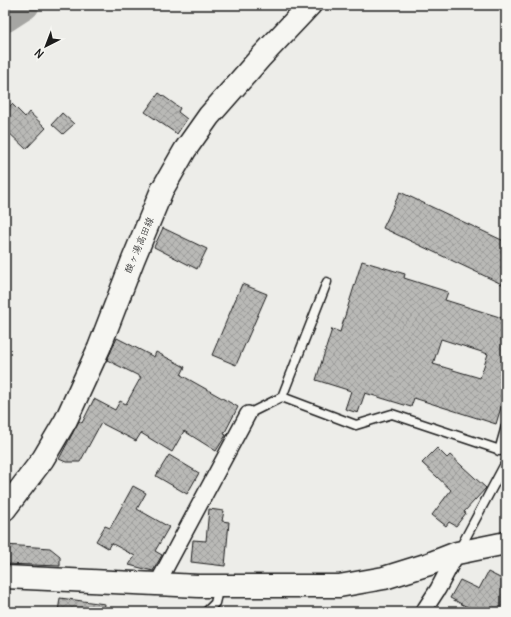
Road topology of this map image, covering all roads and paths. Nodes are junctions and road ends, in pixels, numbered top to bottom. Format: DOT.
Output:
graph roads {
  1 [pos="310,5"];
  2 [pos="327,282"];
  3 [pos="282,397"];
  4 [pos="248,414"];
  5 [pos="506,426"];
  6 [pos="502,452"];
  7 [pos="506,462"];
  8 [pos="5,509"];
  9 [pos="506,543"];
  10 [pos="457,553"];
  11 [pos="5,578"];
  12 [pos="157,584"];
  13 [pos="220,586"];
  14 [pos="206,612"];
  15 [pos="422,612"];
  1 -- 8 [label="main road, 酸ヶ湯高田線"];
  2 -- 3 [label="lane"];
  3 -- 4 [label="lane"];
  3 -- 6 [label="lane"];
  4 -- 12 [label="street"];
  5 -- 6 [label="lane"];
  7 -- 10 [label="lane"];
  9 -- 10 [label="main road"];
  10 -- 13 [label="main road"];
  10 -- 15 [label="street"];
  11 -- 12 [label="main road"];
  12 -- 13 [label="main road"];
  13 -- 14 [label="lane"];
}
